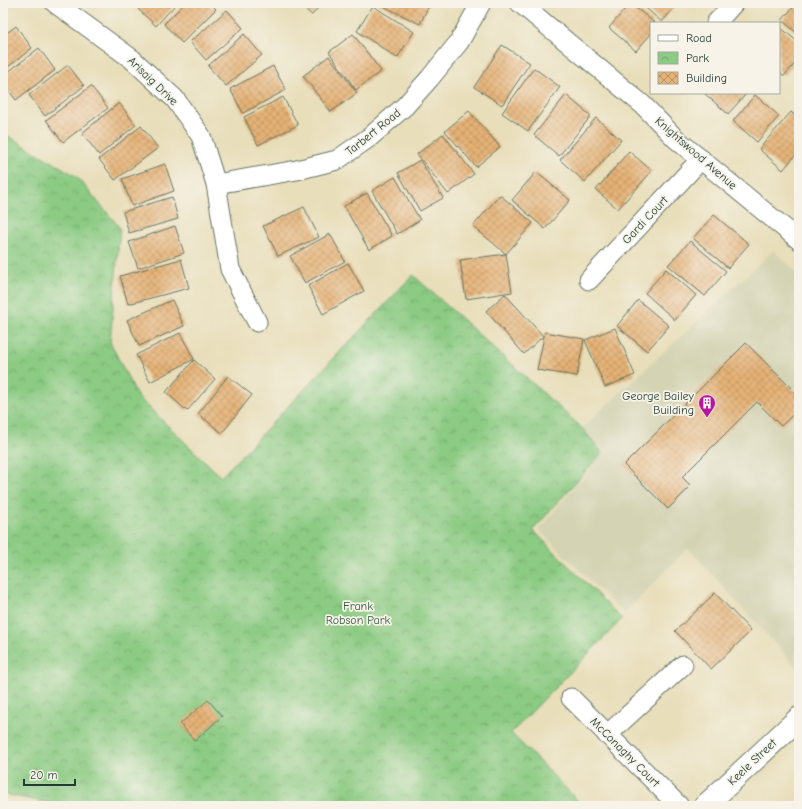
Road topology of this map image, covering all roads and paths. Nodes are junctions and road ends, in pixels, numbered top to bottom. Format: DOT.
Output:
graph roads {
  1 [pos="55,3"];
  2 [pos="481,3"];
  3 [pos="520,3"];
  4 [pos="734,3"];
  5 [pos="717,22"];
  6 [pos="648,99"];
  7 [pos="701,159"];
  8 [pos="216,184"];
  9 [pos="799,240"];
  10 [pos="589,280"];
  11 [pos="257,322"];
  12 [pos="683,665"];
  13 [pos="571,698"];
  14 [pos="799,718"];
  15 [pos="607,734"];
  16 [pos="679,806"];
  17 [pos="706,806"];
  1 -- 8 [label="street, Arisaig Drive"];
  2 -- 8 [label="street, Tarbert Road"];
  3 -- 6 [label="street, Knightswood Avenue"];
  4 -- 5 [label="street"];
  6 -- 7 [label="street, Knightswood Avenue"];
  7 -- 9 [label="street, Knightswood Avenue"];
  7 -- 10 [label="street, Gardi Court"];
  8 -- 11 [label="street, Arisaig Drive"];
  12 -- 15 [label="street"];
  13 -- 15 [label="street, McConaghy Court"];
  14 -- 17 [label="main road, Keele Street"];
  15 -- 16 [label="street, McConaghy Court"];
}
